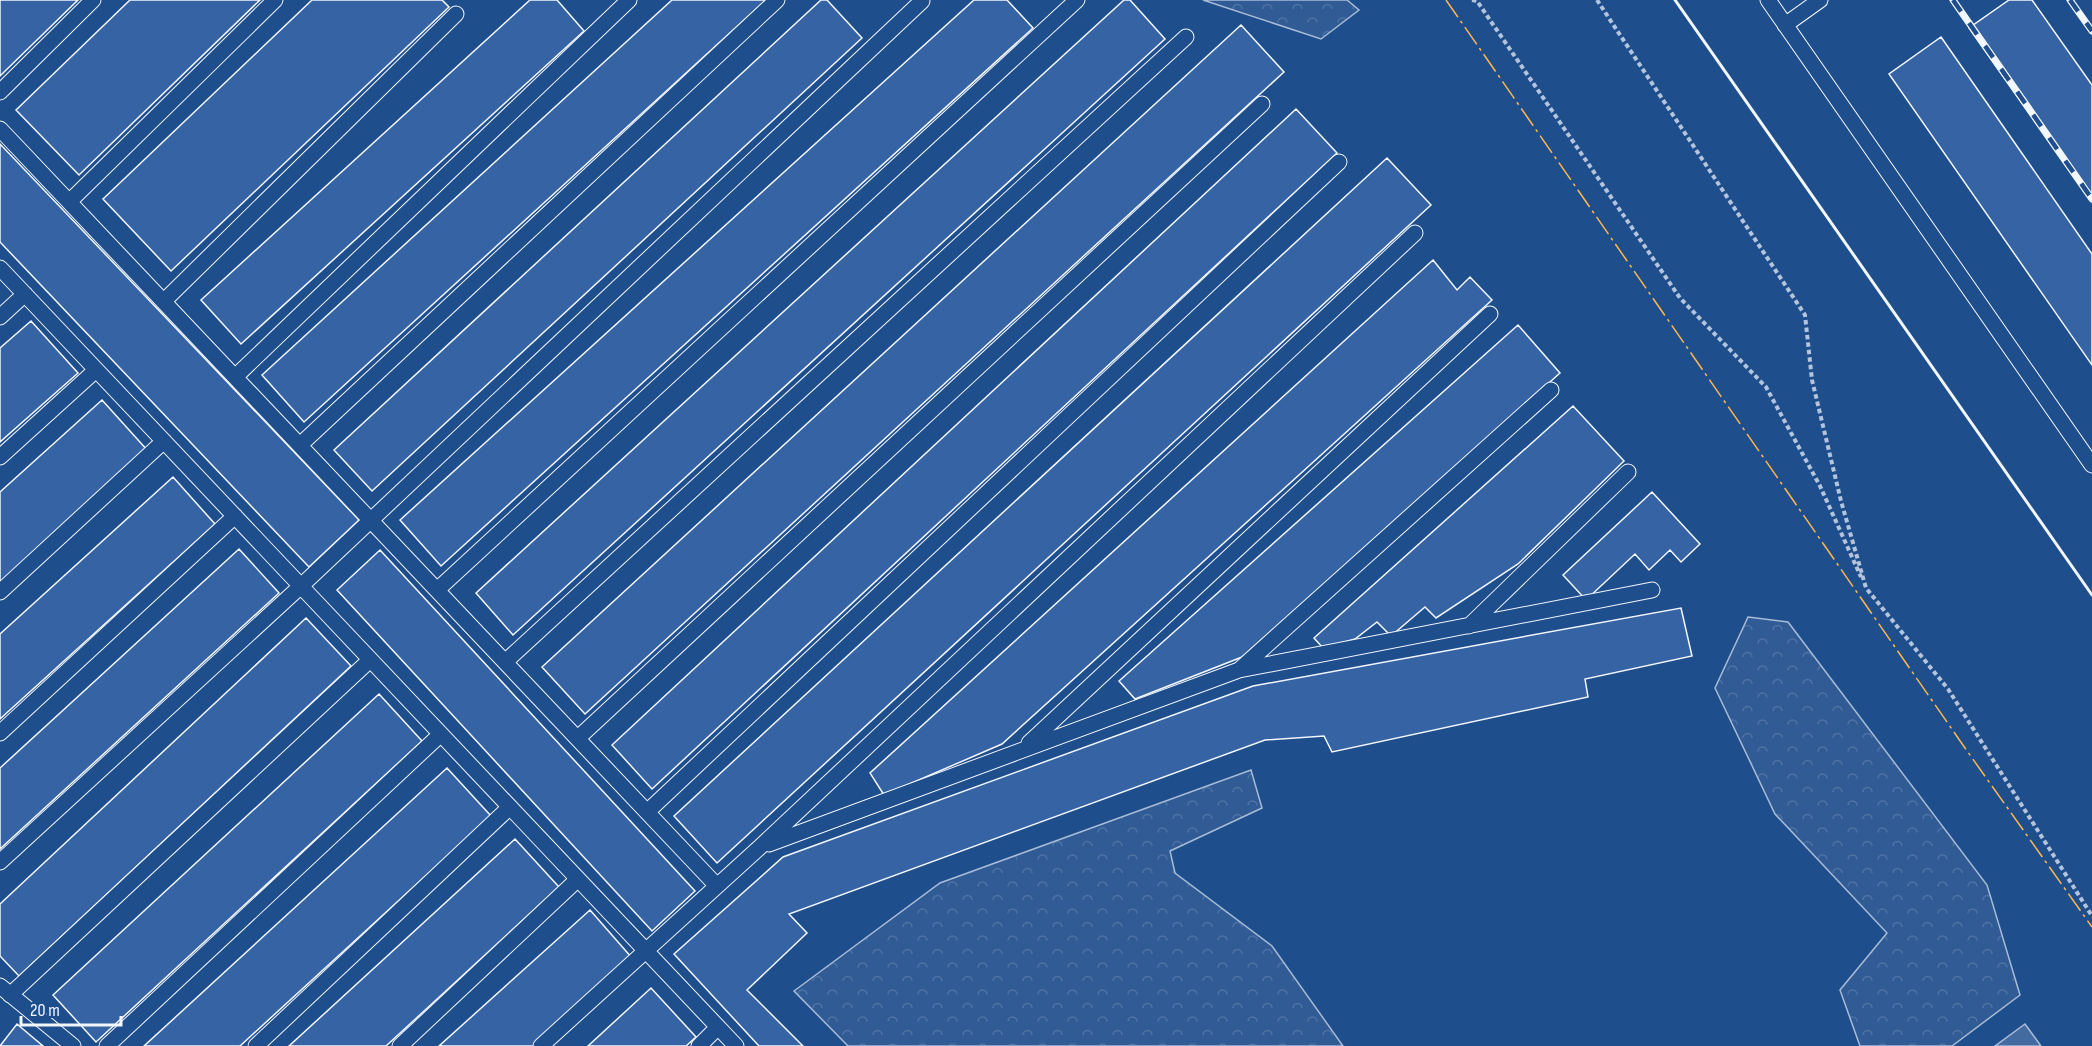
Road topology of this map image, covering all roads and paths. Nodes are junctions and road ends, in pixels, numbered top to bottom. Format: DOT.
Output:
graph roads {
  1 [pos="93,0"];
  2 [pos="275,0"];
  3 [pos="629,0"];
  4 [pos="777,0"];
  5 [pos="1077,0"];
  6 [pos="1472,0"];
  7 [pos="1597,0"];
  8 [pos="1768,0"];
  9 [pos="1820,0"];
  10 [pos="922,1"];
  11 [pos="456,14"];
  12 [pos="1785,24"];
  13 [pos="1186,37"];
  14 [pos="0,92"];
  15 [pos="1262,104"];
  16 [pos="0,129"];
  17 [pos="1339,162"];
  18 [pos="69,202"];
  19 [pos="1415,233"];
  20 [pos="0,268"];
  21 [pos="25,294"];
  22 [pos="164,302"];
  23 [pos="1490,314"];
  24 [pos="0,317"];
  25 [pos="96,370"];
  26 [pos="235,376"];
  27 [pos="1551,390"];
  28 [pos="164,441"];
  29 [pos="300,446"];
  30 [pos="0,457"];
  31 [pos="2092,465"];
  32 [pos="1628,472"];
  33 [pos="235,516"];
  34 [pos="371,520"];
  35 [pos="301,586"];
  36 [pos="1866,588"];
  37 [pos="437,590"];
  38 [pos="1652,590"];
  39 [pos="0,592"];
  40 [pos="1469,626"];
  41 [pos="370,660"];
  42 [pos="505,662"];
  43 [pos="1239,670"];
  44 [pos="0,734"];
  45 [pos="441,734"];
  46 [pos="578,738"];
  47 [pos="1023,749"];
  48 [pos="510,807"];
  49 [pos="647,812"];
  50 [pos="760,847"];
  51 [pos="0,862"];
  52 [pos="578,879"];
  53 [pos="717,886"];
  54 [pos="2092,916"];
  55 [pos="646,950"];
  56 [pos="5,990"];
  57 [pos="718,1027"];
  58 [pos="73,1046"];
  59 [pos="107,1046"];
  60 [pos="255,1046"];
  61 [pos="399,1046"];
  62 [pos="541,1046"];
  63 [pos="699,1046"];
  64 [pos="736,1046"];
  1 -- 14 [label="lane"];
  2 -- 18 [label="lane"];
  3 -- 26 [label="lane"];
  4 -- 29 [label="lane"];
  5 -- 37 [label="lane"];
  6 -- 36 [label="path"];
  7 -- 36 [label="path"];
  8 -- 12 [label="lane"];
  9 -- 12 [label="lane"];
  10 -- 34 [label="lane"];
  11 -- 22 [label="lane"];
  12 -- 31 [label="lane"];
  13 -- 42 [label="lane"];
  15 -- 46 [label="lane"];
  16 -- 18 [label="lane"];
  17 -- 49 [label="lane"];
  18 -- 22 [label="lane"];
  19 -- 50 [label="lane"];
  20 -- 21 [label="lane"];
  21 -- 24 [label="lane"];
  21 -- 25 [label="lane"];
  22 -- 26 [label="lane"];
  23 -- 47 [label="lane"];
  25 -- 28 [label="lane"];
  25 -- 30 [label="lane"];
  26 -- 29 [label="lane"];
  27 -- 43 [label="lane"];
  28 -- 33 [label="lane"];
  28 -- 39 [label="lane"];
  29 -- 34 [label="lane"];
  32 -- 40 [label="lane"];
  33 -- 35 [label="lane"];
  33 -- 44 [label="lane"];
  34 -- 35 [label="lane"];
  34 -- 37 [label="lane"];
  35 -- 41 [label="lane"];
  35 -- 51 [label="lane"];
  36 -- 54 [label="path"];
  37 -- 42 [label="lane"];
  38 -- 40 [label="lane"];
  40 -- 43 [label="lane"];
  41 -- 45 [label="lane"];
  41 -- 56 [label="lane"];
  42 -- 46 [label="lane"];
  43 -- 47 [label="lane"];
  45 -- 48 [label="lane"];
  45 -- 59 [label="lane"];
  46 -- 49 [label="lane"];
  47 -- 50 [label="lane"];
  48 -- 52 [label="lane"];
  48 -- 60 [label="lane"];
  49 -- 53 [label="lane"];
  50 -- 53 [label="lane"];
  52 -- 55 [label="lane"];
  52 -- 61 [label="lane"];
  53 -- 55 [label="lane"];
  55 -- 57 [label="lane"];
  55 -- 62 [label="lane"];
  56 -- 58 [label="lane"];
  57 -- 63 [label="lane"];
  57 -- 64 [label="lane"];
}
